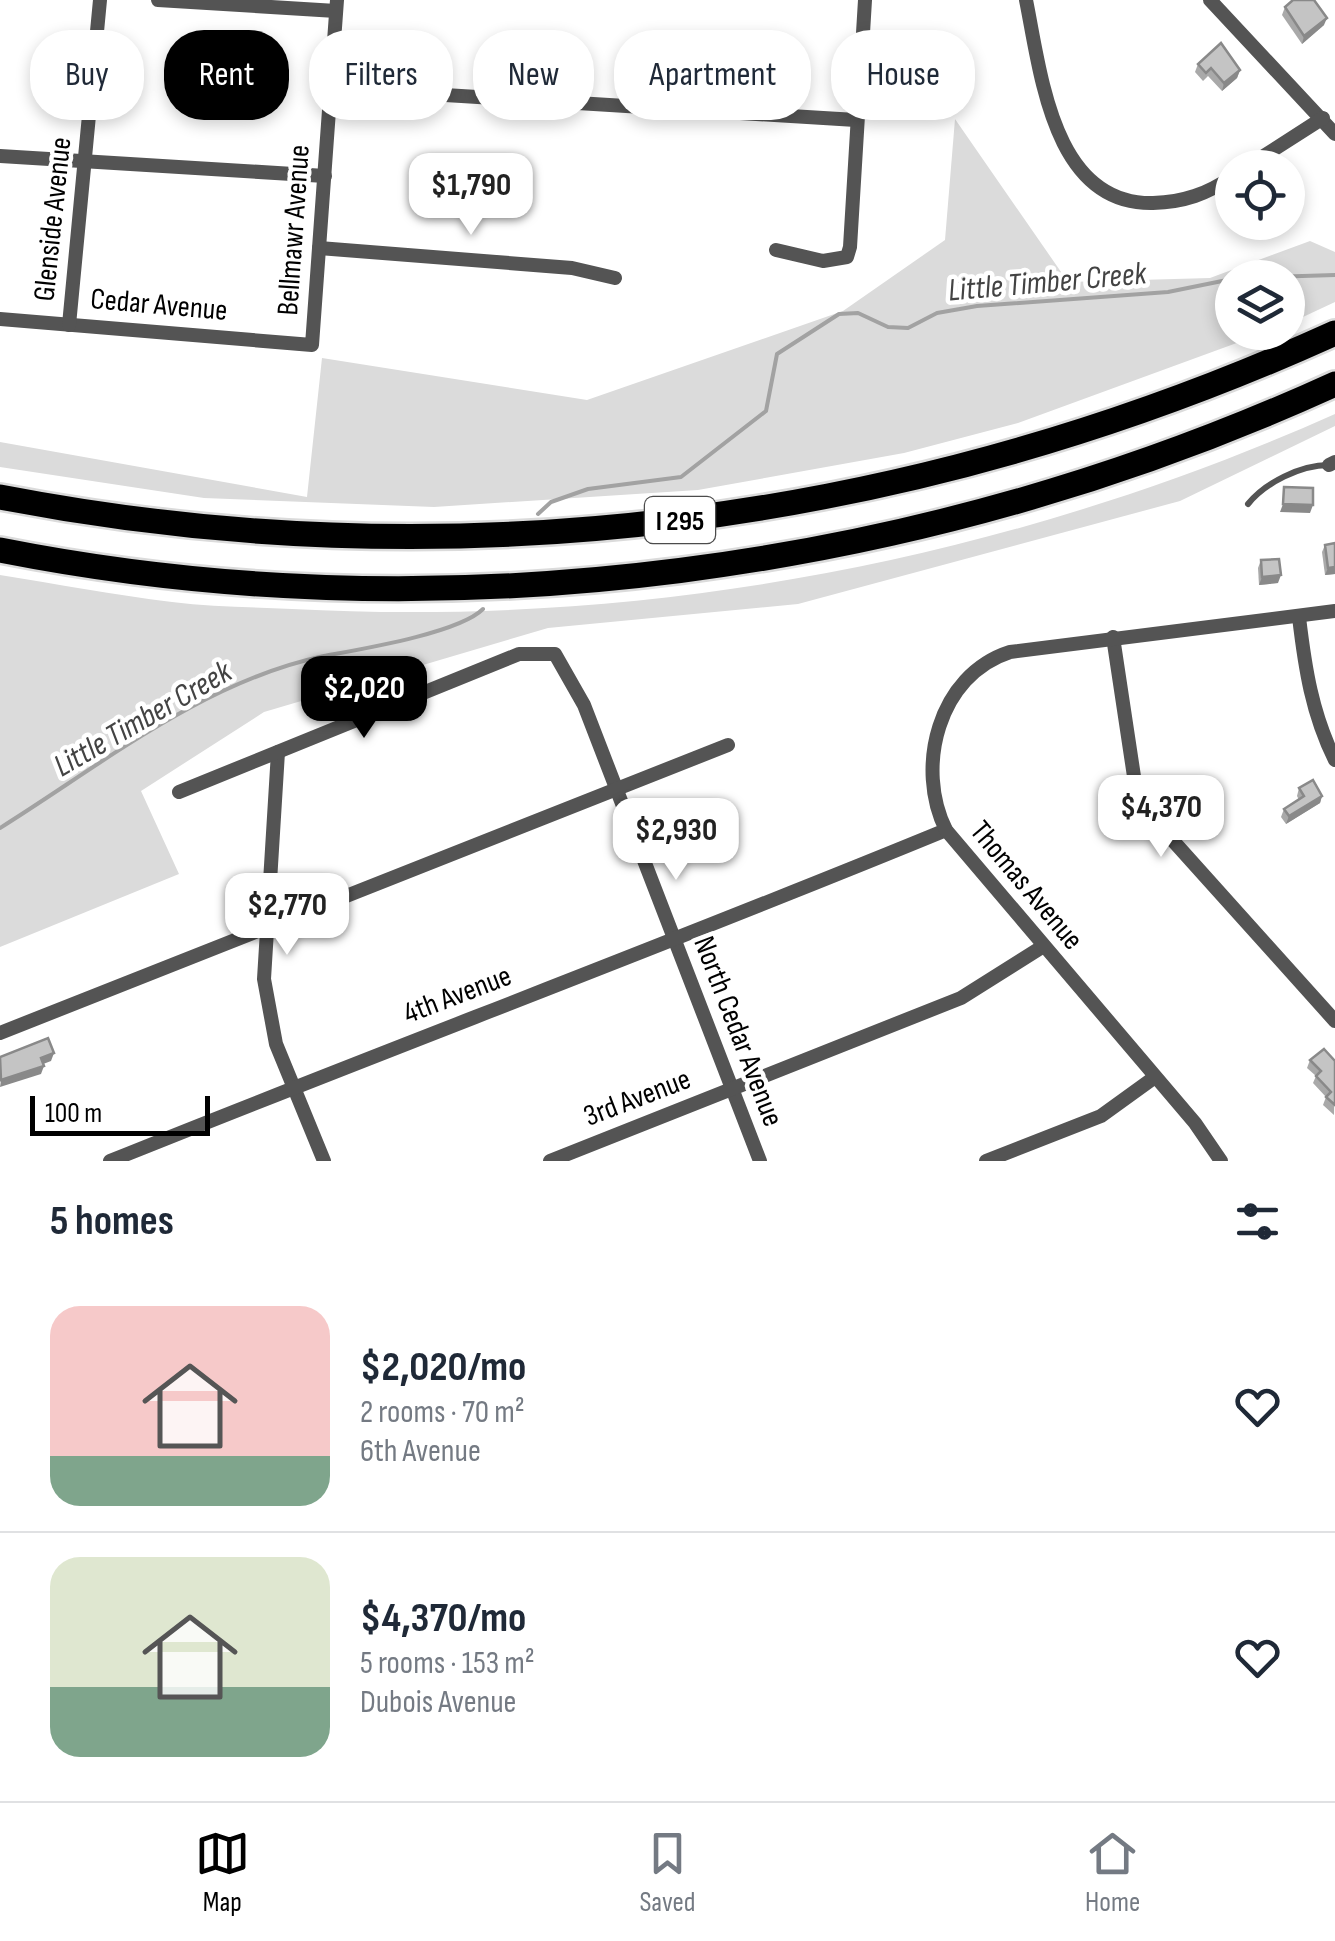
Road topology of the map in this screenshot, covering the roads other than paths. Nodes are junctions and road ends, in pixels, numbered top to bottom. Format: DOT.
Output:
graph roads {
  1 [pos="100,0"];
  2 [pos="158,0"];
  3 [pos="865,0"];
  4 [pos="1026,0"];
  5 [pos="1210,0"];
  6 [pos="337,6"];
  7 [pos="863,30"];
  8 [pos="453,95"];
  9 [pos="831,118"];
  10 [pos="1322,118"];
  11 [pos="329,120"];
  12 [pos="856,120"];
  13 [pos="1335,134"];
  14 [pos="1273,150"];
  15 [pos="0,156"];
  16 [pos="85,161"];
  17 [pos="325,176"];
  18 [pos="1215,188"];
  19 [pos="319,248"];
  20 [pos="776,250"];
  21 [pos="615,278"];
  22 [pos="0,319"];
  23 [pos="69,324"];
  24 [pos="1335,333"];
  25 [pos="312,344"];
  26 [pos="1335,384"];
  27 [pos="1332,464"];
  28 [pos="0,496"];
  29 [pos="1248,504"];
  30 [pos="0,550"];
  31 [pos="1335,611"];
  32 [pos="1300,617"];
  33 [pos="1113,637"];
  34 [pos="728,745"];
  35 [pos="278,752"];
  36 [pos="1335,760"];
  37 [pos="616,789"];
  38 [pos="178,792"];
  39 [pos="946,830"];
  40 [pos="269,927"];
  41 [pos="675,942"];
  42 [pos="1042,947"];
  43 [pos="1335,1021"];
  44 [pos="0,1032"];
  45 [pos="1154,1077"];
  46 [pos="293,1087"];
  47 [pos="732,1090"];
  48 [pos="110,1161"];
  49 [pos="324,1161"];
  50 [pos="550,1161"];
  51 [pos="760,1161"];
  52 [pos="986,1161"];
  53 [pos="1221,1161"];
  1 -- 16 [label="street, Glenside Avenue"];
  2 -- 6 [label="street"];
  3 -- 7 [label="street"];
  4 -- 18 [label="street"];
  5 -- 10 [label="street"];
  8 -- 9 [label="street"];
  10 -- 13 [label="street"];
  10 -- 14 [label="street"];
  11 -- 17 [label="street, Bellmawr Avenue"];
  12 -- 20 [label="street"];
  15 -- 16 [label="street"];
  16 -- 17 [label="street"];
  16 -- 23 [label="street, Glenside Avenue"];
  17 -- 19 [label="street, Bellmawr Avenue"];
  19 -- 21 [label="street"];
  19 -- 25 [label="street, Bellmawr Avenue"];
  22 -- 23 [label="street, Cedar Avenue"];
  23 -- 25 [label="street, Cedar Avenue"];
  24 -- 28 [label="highway, I 295"];
  26 -- 30 [label="highway, I 295"];
  27 -- 29 [label="lane"];
  31 -- 32 [label="street, Thomas Avenue"];
  32 -- 33 [label="street, Thomas Avenue"];
  32 -- 36 [label="street"];
  33 -- 39 [label="street, Thomas Avenue"];
  33 -- 43 [label="street"];
  34 -- 37 [label="street"];
  35 -- 37 [label="street, North Cedar Avenue"];
  35 -- 38 [label="street"];
  35 -- 40 [label="street"];
  37 -- 40 [label="street"];
  37 -- 41 [label="street, North Cedar Avenue"];
  39 -- 41 [label="street, 4th Avenue"];
  39 -- 42 [label="street, Thomas Avenue"];
  40 -- 44 [label="street"];
  40 -- 46 [label="street"];
  41 -- 46 [label="street, 4th Avenue"];
  41 -- 47 [label="street, North Cedar Avenue"];
  42 -- 45 [label="street, Thomas Avenue"];
  42 -- 47 [label="street, 3rd Avenue"];
  45 -- 52 [label="street"];
  45 -- 53 [label="street, Thomas Avenue"];
  46 -- 48 [label="street, 4th Avenue"];
  46 -- 49 [label="street"];
  47 -- 50 [label="street, 3rd Avenue"];
  47 -- 51 [label="street, North Cedar Avenue"];
}
